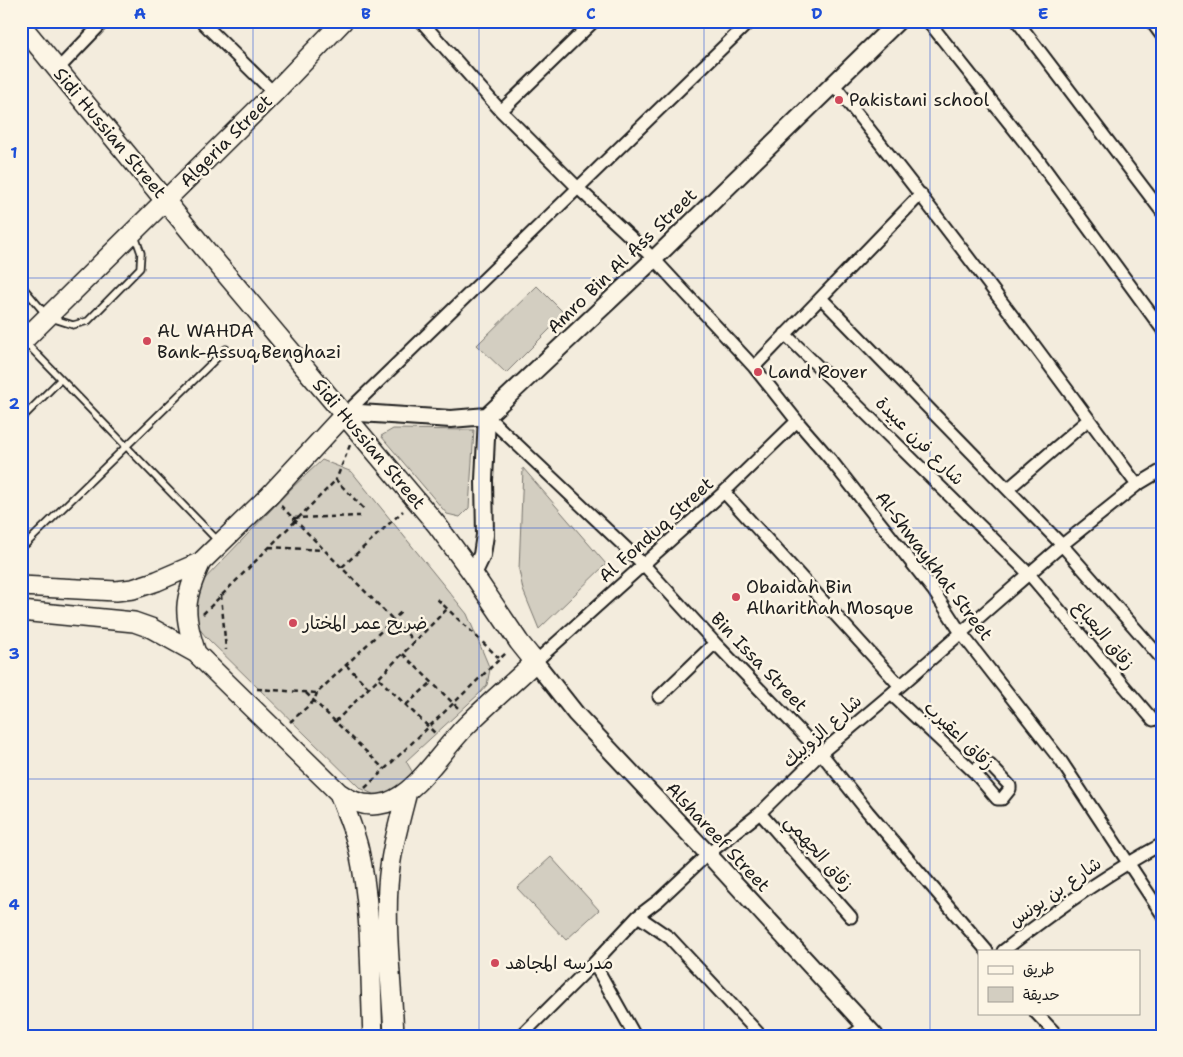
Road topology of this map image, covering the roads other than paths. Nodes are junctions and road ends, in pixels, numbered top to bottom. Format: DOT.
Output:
graph roads {
  1 [pos="104,21"];
  2 [pos="201,21"];
  3 [pos="343,21"];
  4 [pos="421,21"];
  5 [pos="594,21"];
  6 [pos="750,21"];
  7 [pos="928,21"];
  8 [pos="1017,21"];
  9 [pos="1150,21"];
  10 [pos="896,22"];
  11 [pos="21,25"];
  12 [pos="1162,36"];
  13 [pos="58,69"];
  14 [pos="834,86"];
  15 [pos="274,93"];
  16 [pos="501,111"];
  17 [pos="578,189"];
  18 [pos="921,194"];
  19 [pos="166,200"];
  20 [pos="1162,212"];
  21 [pos="133,232"];
  22 [pos="654,259"];
  23 [pos="21,285"];
  24 [pos="821,298"];
  25 [pos="48,317"];
  26 [pos="1162,329"];
  27 [pos="786,334"];
  28 [pos="22,342"];
  29 [pos="226,349"];
  30 [pos="754,367"];
  31 [pos="61,379"];
  32 [pos="344,415"];
  33 [pos="487,416"];
  34 [pos="21,419"];
  35 [pos="1090,419"];
  36 [pos="797,421"];
  37 [pos="126,447"];
  38 [pos="1162,470"];
  39 [pos="1137,486"];
  40 [pos="1008,489"];
  41 [pos="724,492"];
  42 [pos="26,544"];
  43 [pos="221,544"];
  44 [pos="1062,545"];
  45 [pos="201,562"];
  46 [pos="644,565"];
  47 [pos="473,574"];
  48 [pos="1029,574"];
  49 [pos="21,586"];
  50 [pos="21,611"];
  51 [pos="961,633"];
  52 [pos="715,643"];
  53 [pos="196,653"];
  54 [pos="1162,659"];
  55 [pos="536,662"];
  56 [pos="900,686"];
  57 [pos="891,694"];
  58 [pos="660,697"];
  59 [pos="1153,720"];
  60 [pos="821,753"];
  61 [pos="974,772"];
  62 [pos="408,792"];
  63 [pos="345,798"];
  64 [pos="760,813"];
  65 [pos="1162,844"];
  66 [pos="708,854"];
  67 [pos="1128,862"];
  68 [pos="1162,914"];
  69 [pos="638,916"];
  70 [pos="851,917"];
  71 [pos="986,950"];
  72 [pos="1004,950"];
  73 [pos="594,963"];
  74 [pos="1037,1014"];
  75 [pos="870,1031"];
  76 [pos="523,1035"];
  77 [pos="373,1036"];
  78 [pos="394,1036"];
  79 [pos="635,1036"];
  80 [pos="761,1036"];
  81 [pos="851,1036"];
  82 [pos="1058,1036"];
  1 -- 13 [label="street"];
  2 -- 15 [label="street"];
  3 -- 15 [label="main road, Algeria Street"];
  4 -- 16 [label="street, Al-Shwaykhat Street"];
  5 -- 16 [label="street"];
  6 -- 17 [label="street"];
  7 -- 26 [label="street"];
  8 -- 20 [label="street"];
  9 -- 12 [label="street"];
  10 -- 14 [label="street, Amro Bin Al Ass Street"];
  11 -- 13 [label="main road, Sidi Hussian Street"];
  13 -- 19 [label="main road, Sidi Hussian Street"];
  14 -- 18 [label="street"];
  14 -- 22 [label="street, Amro Bin Al Ass Street"];
  15 -- 19 [label="main road, Algeria Street"];
  16 -- 17 [label="street, Al-Shwaykhat Street"];
  17 -- 22 [label="street, Al-Shwaykhat Street"];
  17 -- 32 [label="street"];
  18 -- 24 [label="street"];
  18 -- 35 [label="street"];
  19 -- 21 [label="main road, Algeria Street"];
  19 -- 32 [label="main road, Sidi Hussian Street"];
  21 -- 25 [label="main road, Algeria Street"];
  21 -- 25 [label="lane"];
  22 -- 30 [label="street, Al-Shwaykhat Street"];
  22 -- 33 [label="street, Amro Bin Al Ass Street"];
  23 -- 25 [label="lane"];
  24 -- 27 [label="street"];
  24 -- 40 [label="street"];
  25 -- 28 [label="main road, Algeria Street"];
  27 -- 30 [label="street"];
  27 -- 48 [label="street, شارع فرن عبيدة"];
  28 -- 31 [label="lane"];
  29 -- 37 [label="lane"];
  30 -- 36 [label="street, Al-Shwaykhat Street"];
  31 -- 34 [label="lane"];
  31 -- 37 [label="lane"];
  32 -- 33 [label="street"];
  32 -- 43 [label="main road"];
  32 -- 47 [label="main road, Sidi Hussian Street"];
  33 -- 46 [label="street, Bin Issa Street"];
  33 -- 47 [label="street"];
  35 -- 39 [label="street"];
  35 -- 40 [label="street"];
  36 -- 41 [label="street, Al Fonduq Street"];
  36 -- 51 [label="street, Al-Shwaykhat Street"];
  37 -- 42 [label="lane"];
  37 -- 43 [label="lane"];
  38 -- 39 [label="street, شارع الزوبيك"];
  39 -- 44 [label="street, شارع الزوبيك"];
  40 -- 44 [label="street"];
  41 -- 46 [label="street, Al Fonduq Street"];
  41 -- 56 [label="street"];
  43 -- 45 [label="main road"];
  44 -- 48 [label="street, شارع الزوبيك"];
  44 -- 54 [label="street"];
  45 -- 49 [label="main road"];
  45 -- 53 [label="main road"];
  46 -- 52 [label="street, Bin Issa Street"];
  46 -- 55 [label="street, Al Fonduq Street"];
  47 -- 55 [label="main road, Sidi Hussian Street"];
  48 -- 51 [label="street, شارع الزوبيك"];
  48 -- 59 [label="street, زقاق البعباع"];
  50 -- 53 [label="main road"];
  51 -- 56 [label="street, شارع الزوبيك"];
  51 -- 67 [label="street, Al-Shwaykhat Street"];
  52 -- 58 [label="street"];
  52 -- 60 [label="street, Bin Issa Street"];
  53 -- 63 [label="main road"];
  55 -- 62 [label="main road"];
  55 -- 66 [label="street, Alshareef Street"];
  56 -- 57 [label="street, شارع الزوبيك"];
  57 -- 60 [label="street, شارع الزوبيك"];
  57 -- 61 [label="street, زقاق اعقيرب"];
  60 -- 64 [label="street, شارع الزوبيك"];
  60 -- 71 [label="street, Bin Issa Street"];
  61 -- 61 [label="street, زقاق اعقيرب"];
  62 -- 63 [label="main road"];
  62 -- 78 [label="main road"];
  63 -- 77 [label="main road"];
  64 -- 66 [label="street, شارع الزوبيك"];
  64 -- 70 [label="street, زقاق الجهمي"];
  65 -- 67 [label="street, شارع بن يونس"];
  66 -- 69 [label="street, شارع الزوبيك"];
  66 -- 75 [label="street, Alshareef Street"];
  67 -- 68 [label="street, Al-Shwaykhat Street"];
  67 -- 72 [label="street, شارع بن يونس"];
  69 -- 73 [label="street, شارع الزوبيك"];
  69 -- 80 [label="street"];
  73 -- 76 [label="street, شارع الزوبيك"];
  73 -- 79 [label="street"];
  74 -- 82 [label="street"];
  75 -- 81 [label="street"];
}
